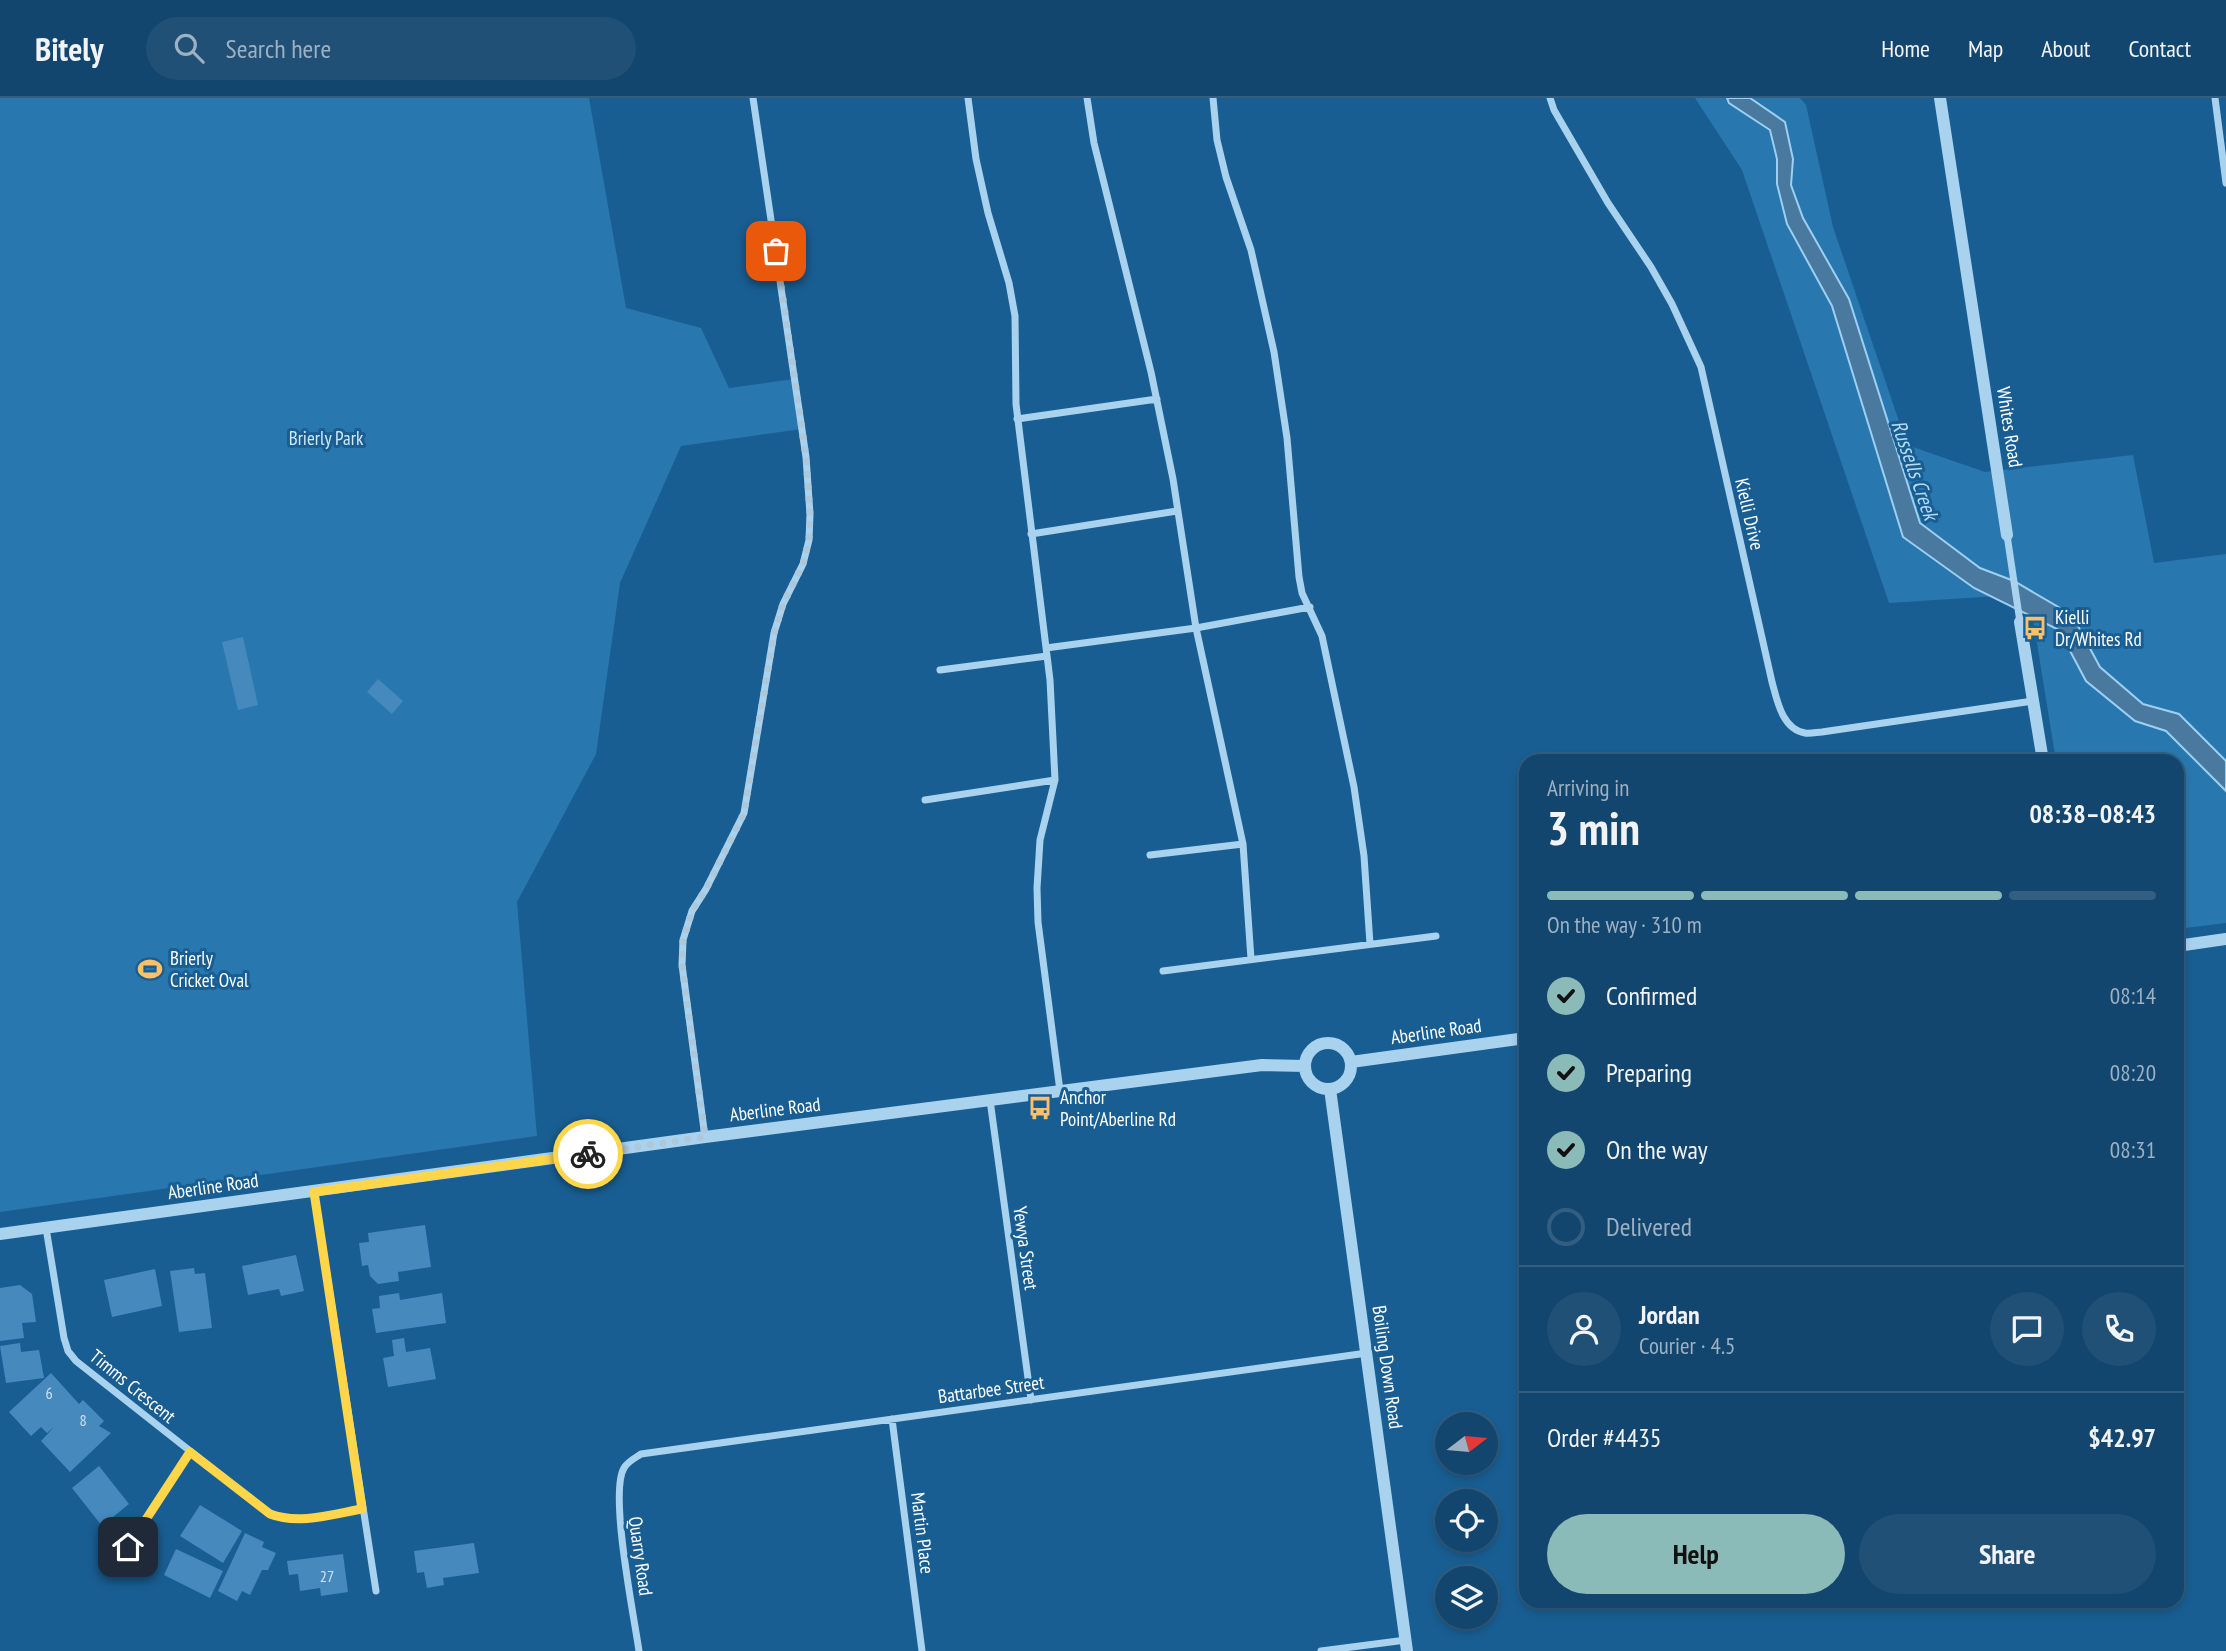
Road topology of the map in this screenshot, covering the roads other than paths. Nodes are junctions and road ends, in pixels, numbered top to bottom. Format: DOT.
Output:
graph roads {
  1 [pos="753,98"];
  2 [pos="968,98"];
  3 [pos="1087,98"];
  4 [pos="1213,98"];
  5 [pos="1550,98"];
  6 [pos="1940,98"];
  7 [pos="2215,98"];
  8 [pos="2226,183"];
  9 [pos="1157,399"];
  10 [pos="1017,419"];
  11 [pos="1177,511"];
  12 [pos="1031,534"];
  13 [pos="2007,535"];
  14 [pos="1310,607"];
  15 [pos="2020,622"];
  16 [pos="1196,628"];
  17 [pos="1047,652"];
  18 [pos="940,670"];
  19 [pos="2033,701"];
  20 [pos="2042,754"];
  21 [pos="1055,780"];
  22 [pos="925,800"];
  23 [pos="1243,844"];
  24 [pos="1150,855"];
  25 [pos="1436,936"];
  26 [pos="2226,939"];
  27 [pos="1370,944"];
  28 [pos="2184,945"];
  29 [pos="1251,959"];
  30 [pos="1163,971"];
  31 [pos="1519,1039"];
  32 [pos="1351,1062"];
  33 [pos="1305,1066"];
  34 [pos="1330,1089"];
  35 [pos="1060,1091"];
  36 [pos="990,1100"];
  37 [pos="705,1137"];
  38 [pos="314,1192"];
  39 [pos="46,1228"];
  40 [pos="0,1234"];
  41 [pos="1367,1353"];
  42 [pos="1031,1400"];
  43 [pos="892,1419"];
  44 [pos="190,1452"];
  45 [pos="624,1466"];
  46 [pos="362,1509"];
  47 [pos="115,1567"];
  48 [pos="376,1591"];
  49 [pos="1407,1645"];
  50 [pos="639,1651"];
  51 [pos="922,1651"];
  52 [pos="1321,1651"];
  1 -- 37 [label="street"];
  2 -- 10 [label="street"];
  3 -- 9 [label="street"];
  4 -- 14 [label="street"];
  5 -- 19 [label="street, Kielli Drive"];
  6 -- 13 [label="street, Whites Road"];
  7 -- 8 [label="street"];
  9 -- 10 [label="street"];
  9 -- 11 [label="street"];
  10 -- 12 [label="street"];
  11 -- 12 [label="street"];
  11 -- 16 [label="street"];
  12 -- 17 [label="street"];
  13 -- 15 [label="street, Whites Road"];
  14 -- 16 [label="street"];
  14 -- 27 [label="street"];
  15 -- 19 [label="street, Whites Road"];
  16 -- 17 [label="street"];
  16 -- 23 [label="street"];
  17 -- 18 [label="street"];
  17 -- 21 [label="street"];
  19 -- 20 [label="street, Whites Road"];
  21 -- 22 [label="street"];
  21 -- 35 [label="street"];
  23 -- 24 [label="street"];
  23 -- 29 [label="street"];
  25 -- 27 [label="street"];
  26 -- 28 [label="street"];
  27 -- 29 [label="street"];
  29 -- 30 [label="street"];
  31 -- 32 [label="street, Aberline Road"];
  32 -- 33 [label="street"];
  32 -- 34 [label="street"];
  33 -- 34 [label="street"];
  33 -- 35 [label="street, Aberline Road"];
  34 -- 41 [label="street, Boiling Down Road"];
  35 -- 36 [label="street, Aberline Road"];
  36 -- 37 [label="street, Aberline Road"];
  36 -- 42 [label="street, Yewya Street"];
  37 -- 38 [label="street, Aberline Road"];
  38 -- 39 [label="street, Aberline Road"];
  38 -- 46 [label="street"];
  39 -- 40 [label="street, Aberline Road"];
  39 -- 44 [label="street, Timms Crescent"];
  41 -- 42 [label="street, Battarbee Street"];
  41 -- 49 [label="street, Boiling Down Road"];
  42 -- 43 [label="street, Battarbee Street"];
  43 -- 45 [label="street, Battarbee Street"];
  43 -- 51 [label="street, Martin Place"];
  44 -- 46 [label="street, Timms Crescent"];
  44 -- 47 [label="street"];
  45 -- 50 [label="street, Quarry Road"];
  46 -- 48 [label="street"];
  49 -- 52 [label="street"];
}
